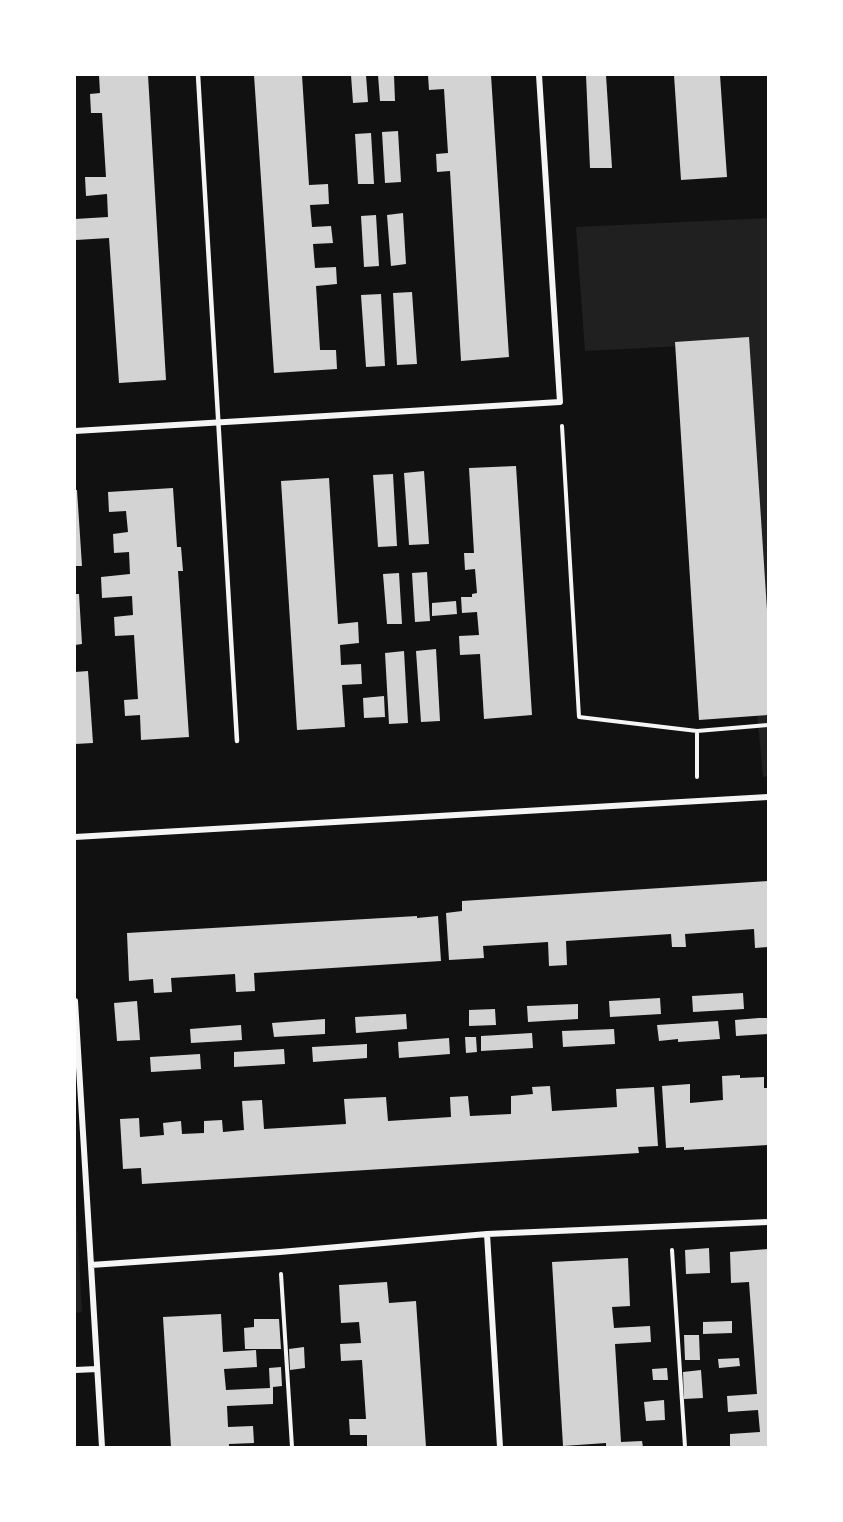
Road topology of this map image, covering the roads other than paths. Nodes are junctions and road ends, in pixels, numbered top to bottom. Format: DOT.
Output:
graph roads {
  1 [pos="198,75"];
  2 [pos="539,75"];
  3 [pos="219,422"];
  4 [pos="75,431"];
  5 [pos="237,741"];
  6 [pos="768,797"];
  7 [pos="75,837"];
  8 [pos="75,1001"];
  9 [pos="768,1222"];
  10 [pos="487,1234"];
  11 [pos="91,1265"];
  12 [pos="97,1369"];
  13 [pos="75,1370"];
  14 [pos="102,1447"];
  15 [pos="500,1447"];
  1 -- 3 [label="lane"];
  2 -- 3 [label="street"];
  3 -- 4 [label="street"];
  3 -- 5 [label="lane"];
  6 -- 7 [label="street"];
  8 -- 11 [label="street"];
  9 -- 10 [label="street"];
  10 -- 11 [label="street"];
  10 -- 15 [label="street"];
  11 -- 12 [label="street"];
  12 -- 13 [label="street"];
  12 -- 14 [label="street"];
}
